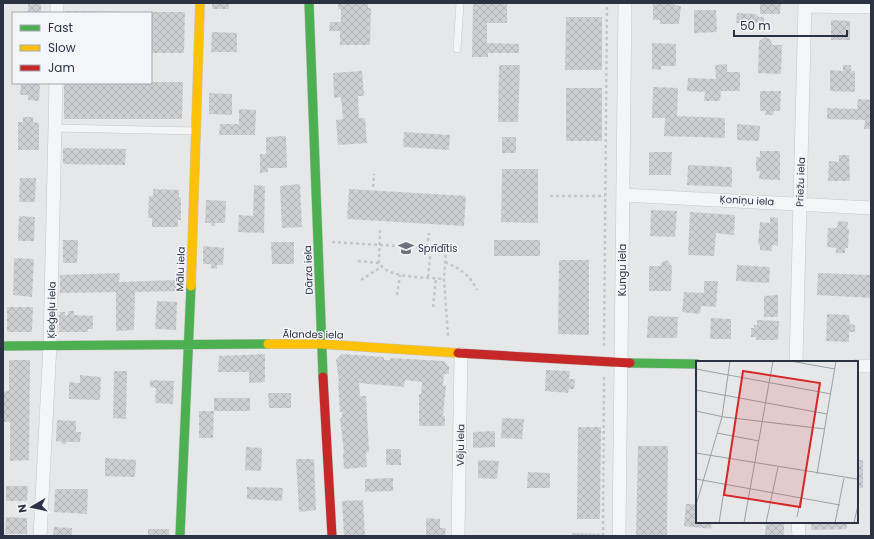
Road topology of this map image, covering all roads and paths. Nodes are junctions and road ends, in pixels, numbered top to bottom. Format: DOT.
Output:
graph roads {
  1 [pos="200,3"];
  2 [pos="309,3"];
  3 [pos="460,3"];
  4 [pos="607,3"];
  5 [pos="625,3"];
  6 [pos="805,4"];
  7 [pos="871,7"];
  8 [pos="457,49"];
  9 [pos="56,84"];
  10 [pos="55,128"];
  11 [pos="196,131"];
  12 [pos="374,174"];
  13 [pos="373,187"];
  14 [pos="623,195"];
  15 [pos="550,196"];
  16 [pos="606,196"];
  17 [pos="799,203"];
  18 [pos="871,208"];
  19 [pos="380,230"];
  20 [pos="429,233"];
  21 [pos="318,241"];
  22 [pos="379,244"];
  23 [pos="427,248"];
  24 [pos="431,248"];
  25 [pos="358,261"];
  26 [pos="445,262"];
  27 [pos="379,263"];
  28 [pos="381,267"];
  29 [pos="400,275"];
  30 [pos="428,277"];
  31 [pos="436,278"];
  32 [pos="444,279"];
  33 [pos="361,280"];
  34 [pos="477,290"];
  35 [pos="397,295"];
  36 [pos="433,307"];
  37 [pos="321,344"];
  38 [pos="50,345"];
  39 [pos="189,345"];
  40 [pos="3,346"];
  41 [pos="455,353"];
  42 [pos="796,361"];
  43 [pos="604,362"];
  44 [pos="622,363"];
  45 [pos="696,364"];
  46 [pos="858,366"];
  47 [pos="871,366"];
  48 [pos="798,523"];
  49 [pos="40,536"];
  50 [pos="180,536"];
  51 [pos="332,536"];
  52 [pos="458,536"];
  53 [pos="602,536"];
  54 [pos="619,536"];
  55 [pos="799,536"];
  1 -- 11 [label="street, Mālu iela"];
  2 -- 21 [label="street, Dārza iela"];
  3 -- 8 [label="lane"];
  4 -- 16 [label="path"];
  5 -- 14 [label="street, Kungu iela"];
  6 -- 7 [label="street"];
  6 -- 17 [label="street, Priežu iela"];
  9 -- 10 [label="street, Ķieģeļu iela"];
  10 -- 11 [label="lane"];
  10 -- 38 [label="street, Ķieģeļu iela"];
  11 -- 39 [label="street, Mālu iela"];
  12 -- 13 [label="path"];
  14 -- 17 [label="street, Ķoniņu iela"];
  14 -- 44 [label="street, Kungu iela"];
  15 -- 16 [label="path"];
  16 -- 43 [label="path"];
  17 -- 18 [label="street, Ķoniņu iela"];
  17 -- 42 [label="street, Priežu iela"];
  19 -- 22 [label="path"];
  20 -- 23 [label="path"];
  21 -- 22 [label="path"];
  21 -- 37 [label="street, Dārza iela"];
  22 -- 23 [label="path"];
  22 -- 27 [label="path"];
  23 -- 24 [label="path"];
  24 -- 26 [label="path"];
  24 -- 30 [label="path"];
  25 -- 27 [label="path"];
  26 -- 32 [label="path"];
  26 -- 34 [label="path"];
  27 -- 28 [label="path"];
  28 -- 29 [label="path"];
  28 -- 33 [label="path"];
  29 -- 30 [label="path"];
  29 -- 35 [label="path"];
  30 -- 31 [label="path"];
  31 -- 32 [label="path"];
  31 -- 36 [label="path"];
  32 -- 41 [label="path"];
  37 -- 39 [label="street, Ālandes iela"];
  37 -- 41 [label="street, Ālandes iela"];
  37 -- 51 [label="street, Dārza iela"];
  38 -- 39 [label="street, Ālandes iela"];
  38 -- 40 [label="street, Ālandes iela"];
  38 -- 49 [label="street, Ķieģeļu iela"];
  39 -- 50 [label="street, Mālu iela"];
  41 -- 43 [label="street, Ālandes iela"];
  41 -- 52 [label="street, Vēju iela"];
  43 -- 44 [label="street, Ālandes iela"];
  43 -- 53 [label="path"];
  44 -- 45 [label="street, Ālandes iela"];
  44 -- 54 [label="street, Kungu iela"];
  46 -- 47 [label="street"];
  48 -- 55 [label="street"];
}
